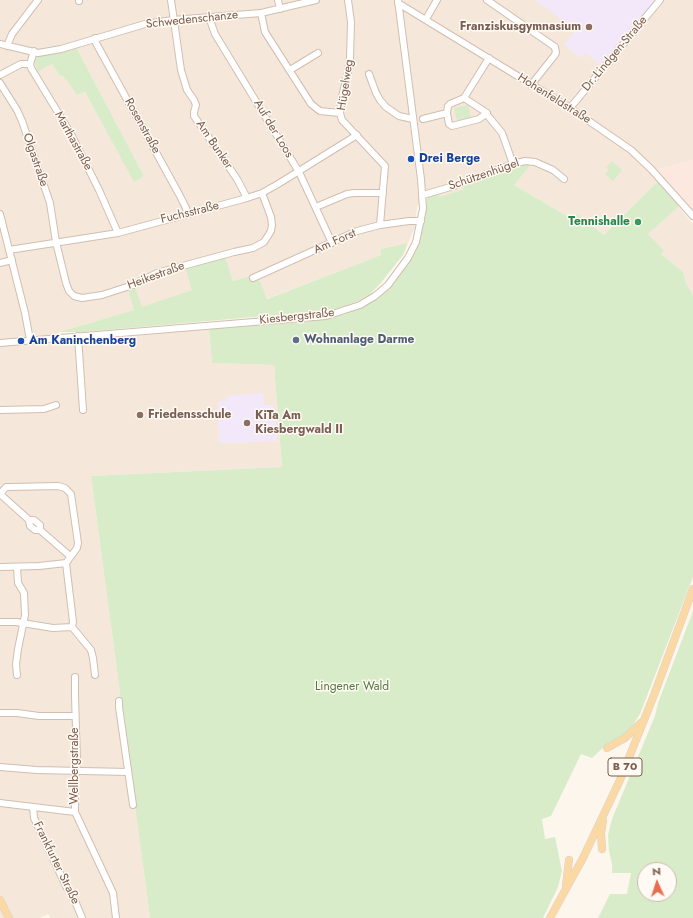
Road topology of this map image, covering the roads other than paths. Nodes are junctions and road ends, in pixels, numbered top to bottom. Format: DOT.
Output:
graph roads {
  1 [pos="38,0"];
  2 [pos="171,0"];
  3 [pos="278,0"];
  4 [pos="316,0"];
  5 [pos="348,0"];
  6 [pos="437,0"];
  7 [pos="487,0"];
  8 [pos="660,0"];
  9 [pos="398,2"];
  10 [pos="280,9"];
  11 [pos="261,13"];
  12 [pos="209,17"];
  13 [pos="173,20"];
  14 [pos="426,20"];
  15 [pos="95,38"];
  16 [pos="0,44"];
  17 [pos="7,46"];
  18 [pos="34,52"];
  19 [pos="318,53"];
  20 [pos="489,58"];
  21 [pos="30,64"];
  22 [pos="290,70"];
  23 [pos="369,74"];
  24 [pos="0,75"];
  25 [pos="0,83"];
  26 [pos="531,85"];
  27 [pos="464,98"];
  28 [pos="570,108"];
  29 [pos="340,113"];
  30 [pos="447,113"];
  31 [pos="486,113"];
  32 [pos="413,119"];
  33 [pos="423,119"];
  34 [pos="356,135"];
  35 [pos="513,164"];
  36 [pos="299,172"];
  37 [pos="564,179"];
  38 [pos="262,193"];
  39 [pos="383,193"];
  40 [pos="423,195"];
  41 [pos="247,198"];
  42 [pos="316,207"];
  43 [pos="0,214"];
  44 [pos="187,214"];
  45 [pos="693,216"];
  46 [pos="421,221"];
  47 [pos="380,225"];
  48 [pos="118,233"];
  49 [pos="56,242"];
  50 [pos="332,243"];
  51 [pos="9,250"];
  52 [pos="12,260"];
  53 [pos="0,263"];
  54 [pos="253,278"];
  55 [pos="78,336"];
  56 [pos="30,340"];
  57 [pos="0,343"];
  58 [pos="56,405"];
  59 [pos="0,410"];
  60 [pos="83,410"];
  61 [pos="0,494"];
  62 [pos="70,556"];
  63 [pos="66,563"];
  64 [pos="0,567"];
  65 [pos="17,567"];
  66 [pos="693,589"];
  67 [pos="0,622"];
  68 [pos="24,623"];
  69 [pos="72,627"];
  70 [pos="17,675"];
  71 [pos="95,675"];
  72 [pos="75,678"];
  73 [pos="119,700"];
  74 [pos="0,713"];
  75 [pos="75,716"];
  76 [pos="645,718"];
  77 [pos="607,748"];
  78 [pos="0,767"];
  79 [pos="76,771"];
  80 [pos="128,772"];
  81 [pos="0,803"];
  82 [pos="133,805"];
  83 [pos="33,807"];
  84 [pos="75,812"];
  85 [pos="604,814"];
  86 [pos="602,849"];
  87 [pos="568,860"];
  88 [pos="565,891"];
  89 [pos="0,902"];
  90 [pos="9,918"];
  91 [pos="82,918"];
  92 [pos="116,918"];
  93 [pos="550,918"];
  1 -- 17 [label="street"];
  2 -- 13 [label="street, Am Bunker"];
  3 -- 10 [label="street"];
  4 -- 10 [label="street, Schwedenschanze"];
  5 -- 29 [label="street, Hügelweg"];
  6 -- 14 [label="street"];
  7 -- 26 [label="street"];
  8 -- 28 [label="street, Dr.-Lindgen-Straße"];
  9 -- 14 [label="street, Hohenfeldstraße"];
  9 -- 32 [label="street, Kiesbergstraße"];
  10 -- 11 [label="street, Schwedenschanze"];
  11 -- 12 [label="street, Schwedenschanze"];
  11 -- 22 [label="street"];
  12 -- 13 [label="street, Schwedenschanze"];
  12 -- 36 [label="street, Auf der Loos"];
  13 -- 15 [label="street, Schwedenschanze"];
  13 -- 41 [label="street, Am Bunker"];
  14 -- 20 [label="street, Hohenfeldstraße"];
  15 -- 18 [label="street, Schwedenschanze"];
  15 -- 44 [label="street, Rosenstraße"];
  16 -- 17 [label="street, Schwedenschanze"];
  17 -- 18 [label="street, Schwedenschanze"];
  18 -- 21 [label="street"];
  19 -- 22 [label="street"];
  20 -- 26 [label="street, Hohenfeldstraße"];
  20 -- 27 [label="street"];
  21 -- 24 [label="street"];
  21 -- 48 [label="street, Marthastraße"];
  22 -- 29 [label="street"];
  23 -- 32 [label="street"];
  25 -- 49 [label="street, Olgastraße"];
  26 -- 28 [label="street, Hohenfeldstraße"];
  27 -- 30 [label="street"];
  27 -- 31 [label="street"];
  28 -- 45 [label="street, Hohenfeldstraße"];
  29 -- 34 [label="street, Hügelweg"];
  30 -- 31 [label="street"];
  30 -- 33 [label="street"];
  31 -- 35 [label="street"];
  32 -- 40 [label="street, Kiesbergstraße"];
  34 -- 36 [label="street, Fuchsstraße"];
  34 -- 39 [label="street, Hügelweg"];
  35 -- 37 [label="street, Schützenhügel"];
  35 -- 40 [label="street, Schützenhügel"];
  36 -- 38 [label="street, Fuchsstraße"];
  36 -- 42 [label="street, Auf der Loos"];
  38 -- 41 [label="street, Fuchsstraße"];
  38 -- 49 [label="street, Heikestraße"];
  39 -- 42 [label="street"];
  39 -- 47 [label="street, Hügelweg"];
  40 -- 46 [label="street, Kiesbergstraße"];
  41 -- 44 [label="street, Fuchsstraße"];
  42 -- 50 [label="street, Auf der Loos"];
  43 -- 51 [label="street"];
  44 -- 48 [label="street, Fuchsstraße"];
  46 -- 47 [label="street, Am Forst"];
  46 -- 55 [label="street, Kiesbergstraße"];
  47 -- 50 [label="street, Am Forst"];
  48 -- 49 [label="street, Fuchsstraße"];
  49 -- 51 [label="street, Fuchsstraße"];
  50 -- 54 [label="street, Am Forst"];
  51 -- 52 [label="street"];
  52 -- 53 [label="street"];
  52 -- 56 [label="street"];
  55 -- 56 [label="street, Kiesbergstraße"];
  55 -- 60 [label="street"];
  56 -- 57 [label="street, Kiesbergstraße"];
  58 -- 59 [label="street"];
  61 -- 62 [label="street"];
  61 -- 62 [label="street"];
  62 -- 63 [label="street"];
  63 -- 65 [label="street"];
  63 -- 69 [label="street"];
  64 -- 65 [label="street"];
  65 -- 68 [label="street"];
  66 -- 76 [label="main road, B 70"];
  67 -- 68 [label="street"];
  68 -- 69 [label="street"];
  68 -- 70 [label="street"];
  69 -- 71 [label="street"];
  72 -- 75 [label="street, Wellbergstraße"];
  73 -- 80 [label="street"];
  74 -- 75 [label="street"];
  75 -- 79 [label="street, Wellbergstraße"];
  76 -- 77 [label="main road"];
  76 -- 85 [label="main road, B 70"];
  78 -- 79 [label="street"];
  79 -- 80 [label="street"];
  79 -- 84 [label="street, Wellbergstraße"];
  80 -- 82 [label="street"];
  81 -- 83 [label="street"];
  83 -- 84 [label="street"];
  83 -- 91 [label="street, Frankfurter Straße"];
  84 -- 92 [label="street, Wellbergstraße"];
  85 -- 86 [label="main road"];
  85 -- 88 [label="main road, B 70"];
  87 -- 88 [label="main road"];
  88 -- 93 [label="main road, B 70"];
  89 -- 90 [label="main road"];
}
